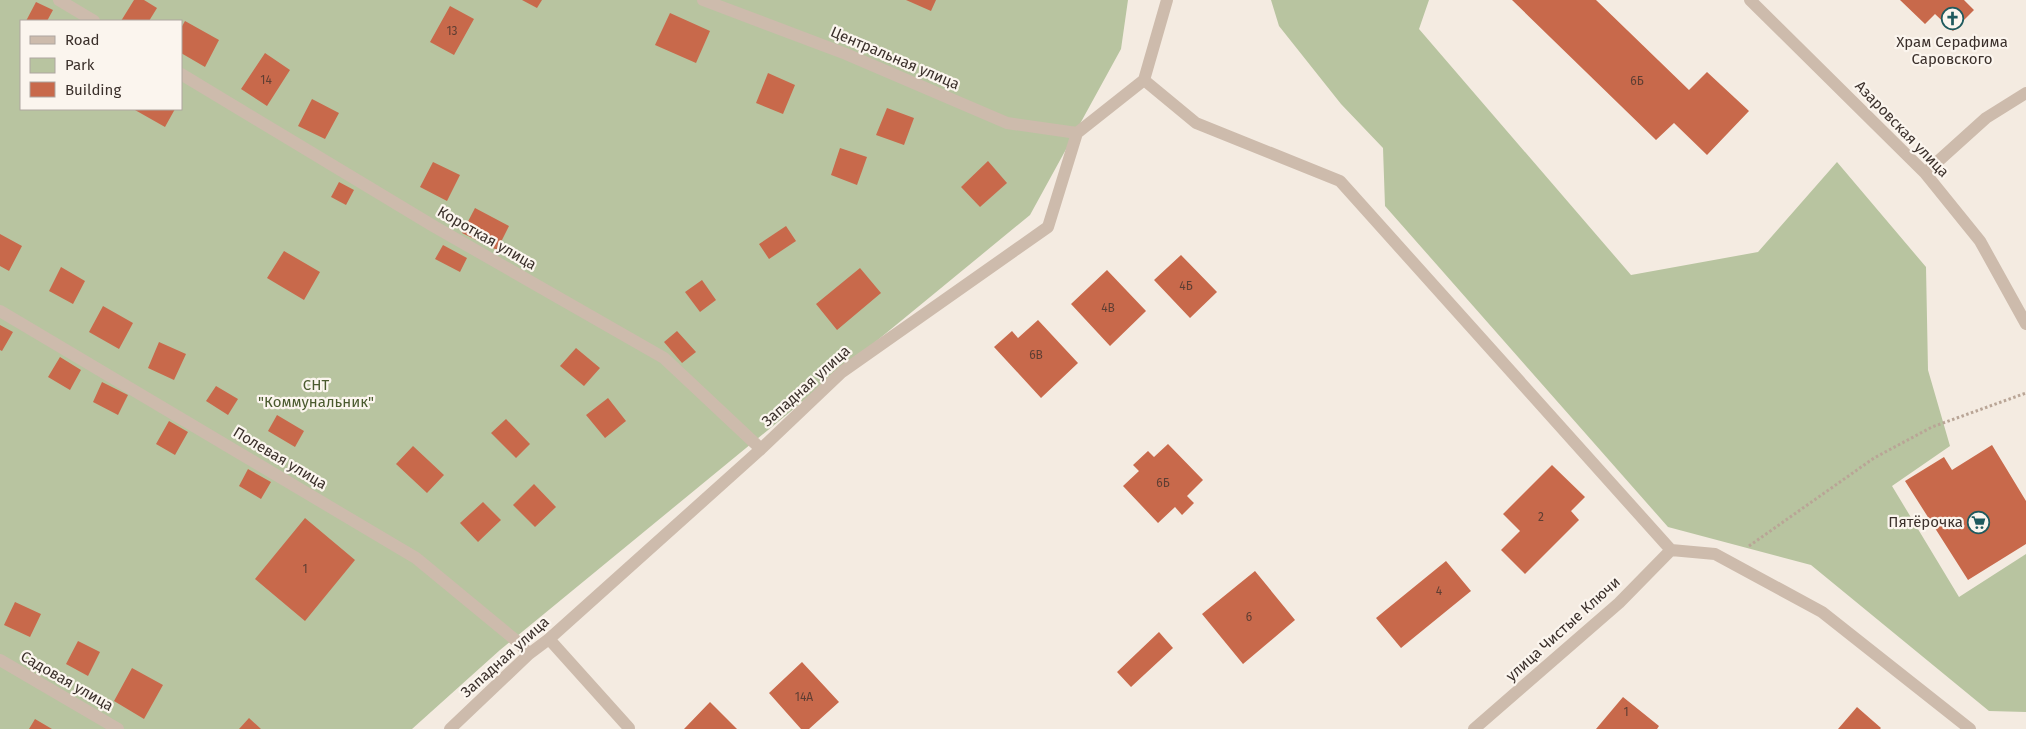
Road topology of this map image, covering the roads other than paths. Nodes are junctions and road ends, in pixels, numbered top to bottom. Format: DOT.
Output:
graph roads {
  1 [pos="59,0"];
  2 [pos="703,0"];
  3 [pos="1166,0"];
  4 [pos="1750,0"];
  5 [pos="92,20"];
  6 [pos="182,75"];
  7 [pos="1144,80"];
  8 [pos="2026,93"];
  9 [pos="1077,133"];
  10 [pos="1925,172"];
  11 [pos="0,311"];
  12 [pos="2026,324"];
  13 [pos="761,449"];
  14 [pos="1671,550"];
  15 [pos="549,639"];
  16 [pos="529,654"];
  17 [pos="0,660"];
  18 [pos="629,728"];
  19 [pos="118,729"];
  20 [pos="450,729"];
  21 [pos="1474,729"];
  22 [pos="1970,729"];
  1 -- 5 [label="street"];
  2 -- 9 [label="street, Центральная улица"];
  3 -- 7 [label="street"];
  4 -- 10 [label="street, Азаровская улица"];
  6 -- 13 [label="street, Короткая улица"];
  7 -- 9 [label="street"];
  7 -- 14 [label="street"];
  8 -- 10 [label="street"];
  9 -- 13 [label="street, Западная улица"];
  10 -- 12 [label="street, Азаровская улица"];
  11 -- 16 [label="street, Полевая улица"];
  13 -- 15 [label="street, Западная улица"];
  14 -- 21 [label="street, улица Чистые Ключи"];
  14 -- 22 [label="street"];
  15 -- 16 [label="street, Западная улица"];
  15 -- 18 [label="street"];
  16 -- 20 [label="street, Западная улица"];
  17 -- 19 [label="street, Садовая улица"];
}
